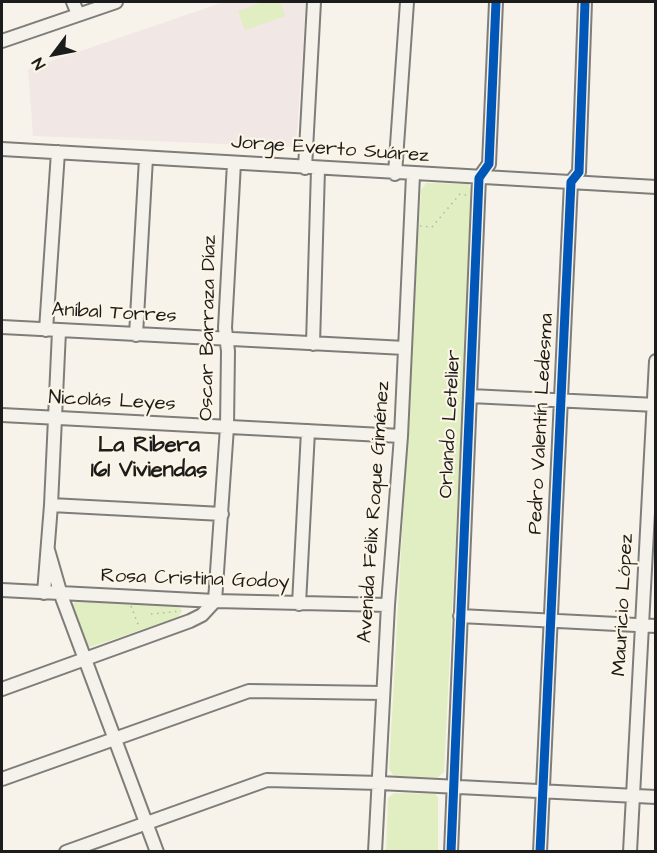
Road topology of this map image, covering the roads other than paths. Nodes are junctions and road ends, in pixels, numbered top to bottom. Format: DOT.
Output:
graph roads {
  1 [pos="74,2"];
  2 [pos="116,2"];
  3 [pos="314,2"];
  4 [pos="407,2"];
  5 [pos="496,2"];
  6 [pos="585,2"];
  7 [pos="78,14"];
  8 [pos="2,41"];
  9 [pos="2,149"];
  10 [pos="58,152"];
  11 [pos="146,158"];
  12 [pos="234,163"];
  13 [pos="305,168"];
  14 [pos="318,169"];
  15 [pos="395,174"];
  16 [pos="413,175"];
  17 [pos="479,177"];
  18 [pos="571,182"];
  19 [pos="656,187"];
  20 [pos="2,327"];
  21 [pos="46,330"];
  22 [pos="59,331"];
  23 [pos="136,335"];
  24 [pos="227,340"];
  25 [pos="313,344"];
  26 [pos="405,348"];
  27 [pos="656,361"];
  28 [pos="470,396"];
  29 [pos="562,400"];
  30 [pos="655,405"];
  31 [pos="2,415"];
  32 [pos="55,418"];
  33 [pos="226,427"];
  34 [pos="308,431"];
  35 [pos="401,436"];
  36 [pos="51,505"];
  37 [pos="222,514"];
  38 [pos="48,550"];
  39 [pos="2,590"];
  40 [pos="44,593"];
  41 [pos="61,595"];
  42 [pos="215,601"];
  43 [pos="298,604"];
  44 [pos="388,605"];
  45 [pos="460,616"];
  46 [pos="550,622"];
  47 [pos="649,626"];
  48 [pos="86,660"];
  49 [pos="2,685"];
  50 [pos="383,693"];
  51 [pos="116,739"];
  52 [pos="2,779"];
  53 [pos="380,783"];
  54 [pos="454,787"];
  55 [pos="543,791"];
  56 [pos="632,796"];
  57 [pos="656,797"];
  58 [pos="147,823"];
  59 [pos="66,852"];
  60 [pos="157,852"];
  61 [pos="375,852"];
  62 [pos="451,852"];
  63 [pos="540,852"];
  64 [pos="630,852"];
  1 -- 7 [label="street"];
  2 -- 7 [label="street"];
  3 -- 13 [label="street"];
  4 -- 15 [label="street"];
  5 -- 17 [label="street, Orlando Letelier"];
  6 -- 18 [label="street, Pedro Valentín Ledesma"];
  7 -- 8 [label="street"];
  9 -- 10 [label="street, Jorge Everto Suárez"];
  10 -- 11 [label="street, Jorge Everto Suárez"];
  10 -- 21 [label="street"];
  11 -- 12 [label="street, Jorge Everto Suárez"];
  11 -- 23 [label="street"];
  12 -- 13 [label="street, Jorge Everto Suárez"];
  12 -- 24 [label="street, Oscar Barraza Díaz"];
  13 -- 14 [label="street, Jorge Everto Suárez"];
  14 -- 15 [label="street, Jorge Everto Suárez"];
  14 -- 25 [label="street"];
  15 -- 16 [label="street, Jorge Everto Suárez"];
  16 -- 17 [label="street, Jorge Everto Suárez"];
  16 -- 26 [label="street, Avenida Félix Roque Giménez"];
  17 -- 18 [label="street, Jorge Everto Suárez"];
  17 -- 28 [label="street, Orlando Letelier"];
  18 -- 19 [label="street, Jorge Everto Suárez"];
  18 -- 29 [label="street, Pedro Valentín Ledesma"];
  20 -- 21 [label="street, Aníbal Torres"];
  21 -- 22 [label="street, Aníbal Torres"];
  22 -- 23 [label="street, Aníbal Torres"];
  22 -- 32 [label="street"];
  23 -- 24 [label="street, Aníbal Torres"];
  24 -- 25 [label="street, Aníbal Torres"];
  24 -- 33 [label="street, Oscar Barraza Díaz"];
  25 -- 26 [label="street, Aníbal Torres"];
  26 -- 35 [label="street, Avenida Félix Roque Giménez"];
  27 -- 30 [label="street, Mauricio López"];
  28 -- 29 [label="street"];
  28 -- 45 [label="street, Orlando Letelier"];
  29 -- 30 [label="street"];
  29 -- 46 [label="street, Pedro Valentín Ledesma"];
  30 -- 47 [label="street, Mauricio López"];
  31 -- 32 [label="street, Nicolás Leyes"];
  32 -- 33 [label="street, Nicolás Leyes"];
  32 -- 36 [label="street"];
  33 -- 34 [label="street, Nicolás Leyes"];
  33 -- 37 [label="street, Oscar Barraza Díaz"];
  34 -- 35 [label="street, Nicolás Leyes"];
  34 -- 43 [label="street"];
  35 -- 44 [label="street, Avenida Félix Roque Giménez"];
  36 -- 37 [label="street"];
  36 -- 38 [label="street"];
  37 -- 42 [label="street, Oscar Barraza Díaz"];
  38 -- 40 [label="street"];
  38 -- 41 [label="street"];
  39 -- 40 [label="street, Rosa Cristina Godoy"];
  40 -- 41 [label="street, Rosa Cristina Godoy"];
  41 -- 42 [label="street, Rosa Cristina Godoy"];
  41 -- 48 [label="street"];
  42 -- 43 [label="street, Rosa Cristina Godoy"];
  42 -- 48 [label="street"];
  43 -- 44 [label="street, Rosa Cristina Godoy"];
  44 -- 50 [label="street, Avenida Félix Roque Giménez"];
  45 -- 46 [label="street"];
  45 -- 54 [label="street, Orlando Letelier"];
  46 -- 47 [label="street"];
  46 -- 55 [label="street, Pedro Valentín Ledesma"];
  47 -- 56 [label="street, Mauricio López"];
  48 -- 49 [label="street"];
  48 -- 51 [label="street"];
  50 -- 51 [label="street"];
  50 -- 53 [label="street, Avenida Félix Roque Giménez"];
  51 -- 52 [label="street"];
  51 -- 58 [label="street"];
  53 -- 54 [label="street"];
  53 -- 58 [label="street"];
  53 -- 61 [label="street, Avenida Félix Roque Giménez"];
  54 -- 55 [label="street"];
  54 -- 62 [label="street, Orlando Letelier"];
  55 -- 56 [label="street"];
  55 -- 63 [label="street, Pedro Valentín Ledesma"];
  56 -- 57 [label="street"];
  56 -- 64 [label="street, Mauricio López"];
  58 -- 59 [label="street"];
  58 -- 60 [label="street"];
}
